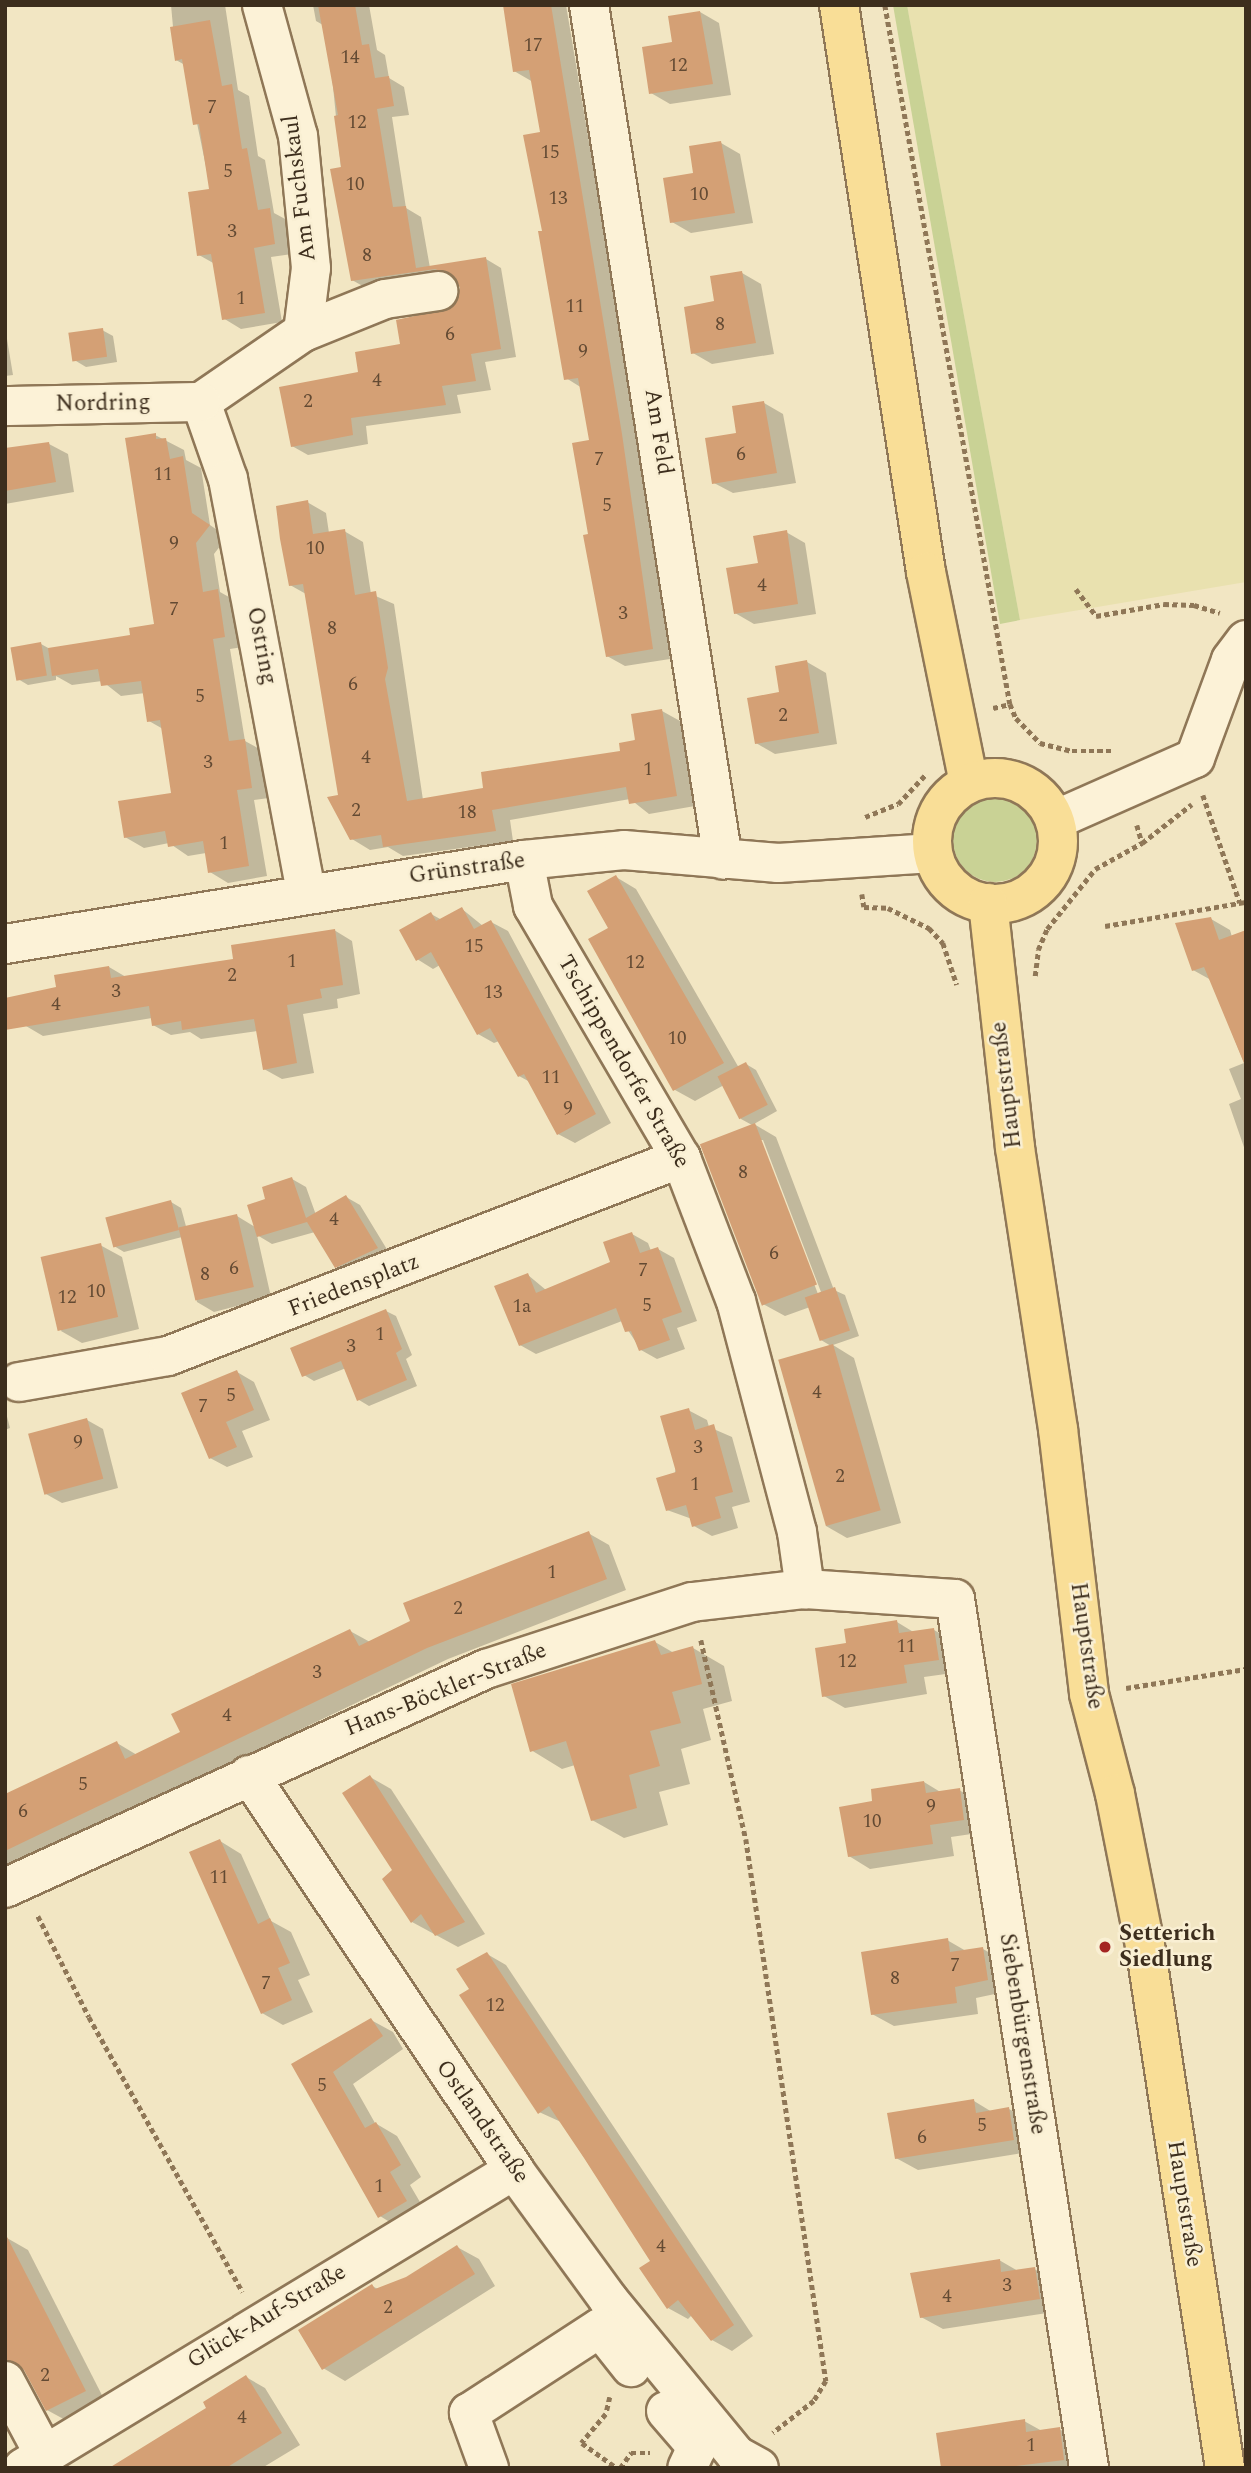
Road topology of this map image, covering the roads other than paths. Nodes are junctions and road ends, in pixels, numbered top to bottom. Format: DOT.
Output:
graph roads {
  1 [pos="262,5"];
  2 [pos="589,5"];
  3 [pos="838,5"];
  4 [pos="438,291"];
  5 [pos="303,332"];
  6 [pos="201,402"];
  7 [pos="5,406"];
  8 [pos="1236,629"];
  9 [pos="969,783"];
  10 [pos="1055,820"];
  11 [pos="933,853"];
  12 [pos="524,860"];
  13 [pos="723,860"];
  14 [pos="306,893"];
  15 [pos="988,903"];
  16 [pos="5,944"];
  17 [pos="681,1157"];
  18 [pos="19,1382"];
  19 [pos="805,1589"];
  20 [pos="955,1599"];
  21 [pos="248,1775"];
  22 [pos="13,1884"];
  23 [pos="514,2170"];
  24 [pos="5,2381"];
  25 [pos="33,2461"];
  26 [pos="740,2463"];
  27 [pos="489,2468"];
  28 [pos="687,2468"];
  29 [pos="1089,2468"];
  30 [pos="1224,2468"];
  1 -- 5 [label="street, Am Fuchskaul"];
  2 -- 13 [label="street, Am Feld"];
  3 -- 9 [label="main road"];
  4 -- 5 [label="street"];
  5 -- 6 [label="street"];
  6 -- 7 [label="street, Nordring"];
  6 -- 14 [label="street, Ostring"];
  8 -- 10 [label="street"];
  9 -- 10 [label="main road"];
  9 -- 11 [label="main road"];
  10 -- 15 [label="main road"];
  11 -- 13 [label="street, Grünstraße"];
  11 -- 15 [label="main road"];
  12 -- 13 [label="street, Grünstraße"];
  12 -- 14 [label="street, Grünstraße"];
  12 -- 17 [label="street, Tschippendorfer Straße"];
  14 -- 16 [label="street, Grünstraße"];
  15 -- 30 [label="main road, Hauptstraße"];
  17 -- 18 [label="street, Friedensplatz"];
  17 -- 19 [label="street, Tschippendorfer Straße"];
  19 -- 20 [label="street, Hans-Böckler-Straße"];
  19 -- 21 [label="street, Hans-Böckler-Straße"];
  20 -- 29 [label="street, Siebenbürgenstraße"];
  21 -- 22 [label="street, Hans-Böckler-Straße"];
  21 -- 23 [label="street, Ostlandstraße"];
  23 -- 25 [label="street, Glück-Auf-Straße"];
  23 -- 26 [label="street, Ostlandstraße"];
  24 -- 25 [label="street"];
  27 -- 28 [label="street"];
}
